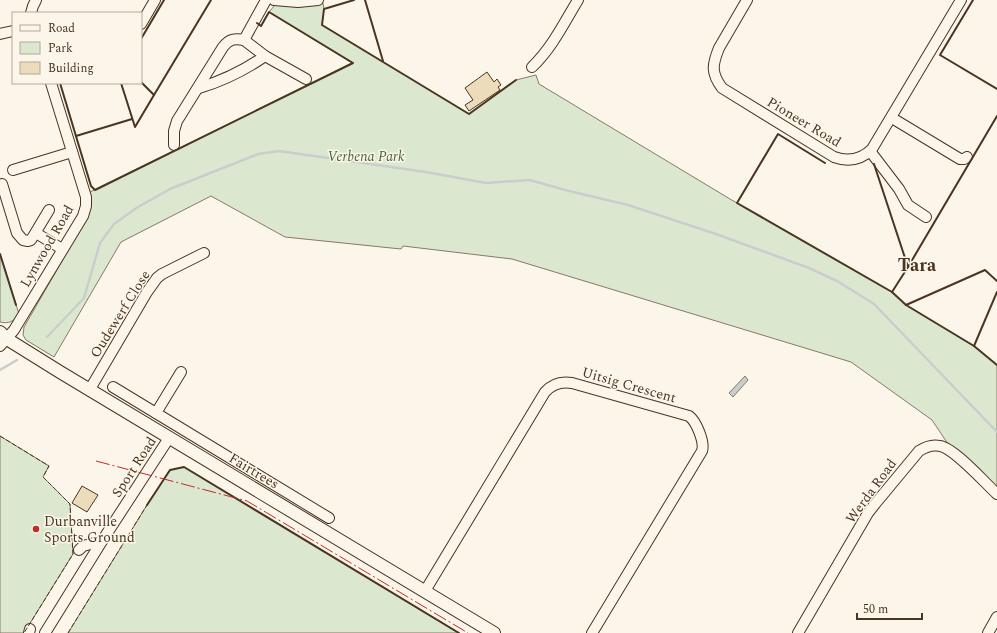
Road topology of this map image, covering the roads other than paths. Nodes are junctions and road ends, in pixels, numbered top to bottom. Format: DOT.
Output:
graph roads {
  1 [pos="36,0"];
  2 [pos="155,0"];
  3 [pos="266,0"];
  4 [pos="274,0"];
  5 [pos="318,0"];
  6 [pos="578,0"];
  7 [pos="747,0"];
  8 [pos="961,0"];
  9 [pos="31,12"];
  10 [pos="142,22"];
  11 [pos="12,31"];
  12 [pos="0,34"];
  13 [pos="244,40"];
  14 [pos="265,56"];
  15 [pos="532,67"];
  16 [pos="306,79"];
  17 [pos="51,84"];
  18 [pos="199,88"];
  19 [pos="892,118"];
  20 [pos="174,145"];
  21 [pos="870,151"];
  22 [pos="72,152"];
  23 [pos="967,158"];
  24 [pos="13,170"];
  25 [pos="2,184"];
  26 [pos="50,210"];
  27 [pos="926,217"];
  28 [pos="36,233"];
  29 [pos="62,249"];
  30 [pos="204,253"];
  31 [pos="2,339"];
  32 [pos="181,372"];
  33 [pos="113,387"];
  34 [pos="90,389"];
  35 [pos="156,413"];
  36 [pos="169,438"];
  37 [pos="275,486"];
  38 [pos="997,494"];
  39 [pos="269,497"];
  40 [pos="329,518"];
  41 [pos="102,540"];
  42 [pos="79,550"];
  43 [pos="425,591"];
  44 [pos="997,617"];
  45 [pos="45,633"];
  46 [pos="494,633"];
  47 [pos="592,633"];
  48 [pos="798,633"];
  49 [pos="988,633"];
  1 -- 9 [label="street"];
  2 -- 10 [label="street"];
  3 -- 13 [label="street"];
  4 -- 5 [label="street"];
  6 -- 15 [label="street"];
  7 -- 21 [label="street, Pioneer Road"];
  8 -- 19 [label="street, Pioneer Road"];
  11 -- 12 [label="street"];
  13 -- 14 [label="street"];
  13 -- 18 [label="street"];
  14 -- 16 [label="street"];
  14 -- 18 [label="street"];
  17 -- 22 [label="street, Lynwood Road"];
  18 -- 20 [label="street"];
  19 -- 21 [label="street, Pioneer Road"];
  19 -- 23 [label="street"];
  21 -- 27 [label="street"];
  22 -- 24 [label="street"];
  22 -- 29 [label="street, Lynwood Road"];
  25 -- 28 [label="street"];
  26 -- 28 [label="street"];
  28 -- 29 [label="street"];
  29 -- 31 [label="street, Lynwood Road"];
  30 -- 34 [label="street, Oudewerf Close"];
  31 -- 34 [label="main road, Fairtrees"];
  32 -- 35 [label="street"];
  33 -- 35 [label="street"];
  34 -- 36 [label="main road, Fairtrees"];
  35 -- 37 [label="street"];
  36 -- 39 [label="main road, Fairtrees"];
  36 -- 41 [label="street, Sport Road"];
  37 -- 39 [label="street"];
  37 -- 40 [label="street"];
  38 -- 48 [label="street, Werda Road"];
  39 -- 43 [label="main road, Fairtrees"];
  41 -- 42 [label="street"];
  41 -- 45 [label="street, Sport Road"];
  43 -- 46 [label="main road, Fairtrees"];
  43 -- 47 [label="street, Uitsig Crescent"];
  44 -- 49 [label="street"];
}
